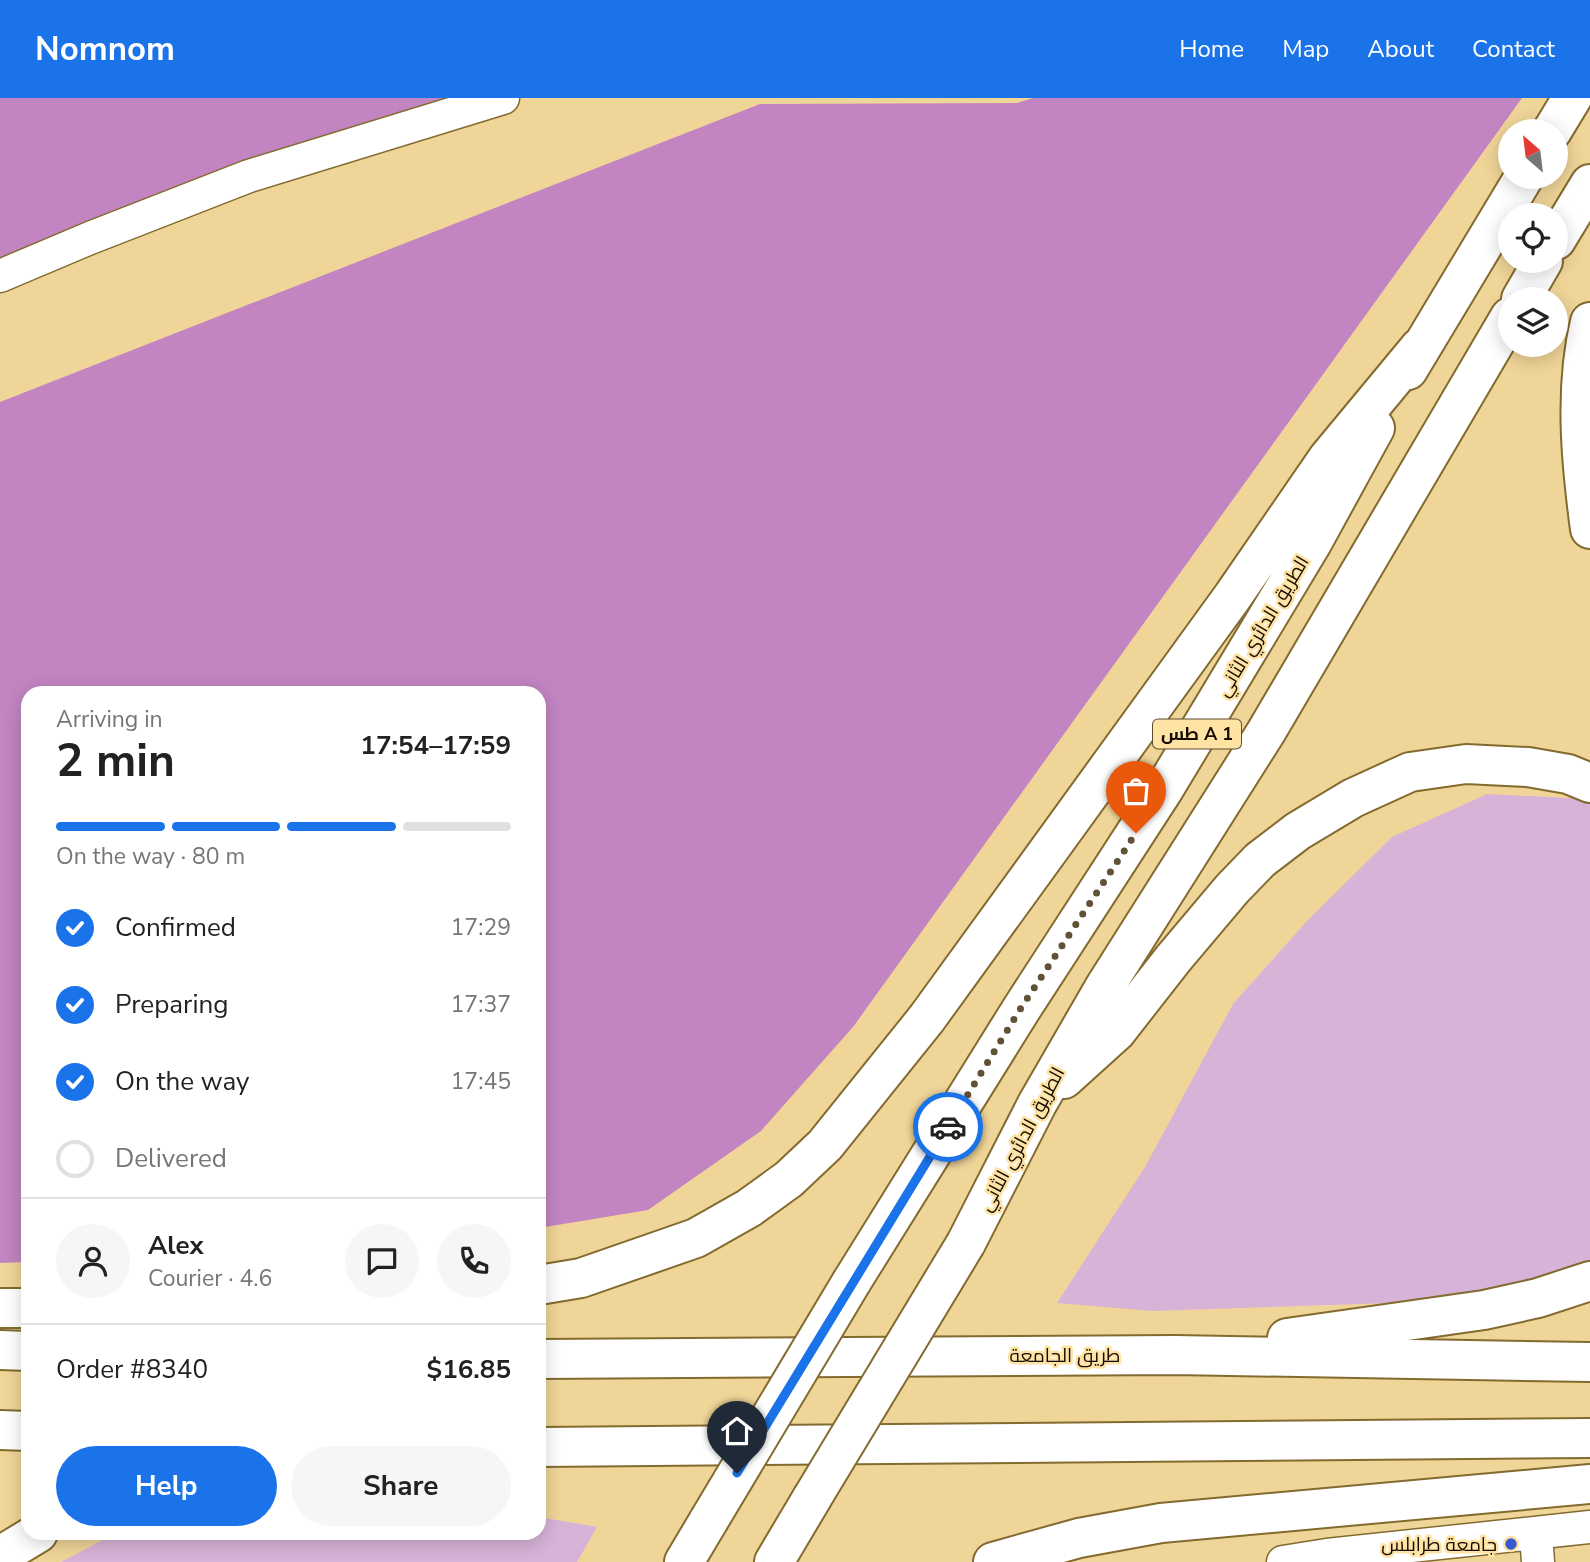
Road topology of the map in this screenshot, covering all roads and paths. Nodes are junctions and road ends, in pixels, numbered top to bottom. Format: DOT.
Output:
graph roads {
  1 [pos="503,98"];
  2 [pos="1572,98"];
  3 [pos="1559,119"];
  4 [pos="1590,184"];
  5 [pos="1517,189"];
  6 [pos="1568,220"];
  7 [pos="0,276"];
  8 [pos="1590,323"];
  9 [pos="1498,337"];
  10 [pos="1420,347"];
  11 [pos="1590,529"];
  12 [pos="1590,783"];
  13 [pos="1037,1104"];
  14 [pos="1590,1281"];
  15 [pos="546,1284"];
  16 [pos="0,1308"];
  17 [pos="21,1308"];
  18 [pos="0,1350"];
  19 [pos="21,1351"];
  20 [pos="1175,1355"];
  21 [pos="546,1359"];
  22 [pos="1590,1362"];
  23 [pos="0,1430"];
  24 [pos="21,1431"];
  25 [pos="1590,1438"];
  26 [pos="546,1447"];
  27 [pos="1590,1484"];
  28 [pos="1590,1527"];
  29 [pos="26,1540"];
  30 [pos="1537,1548"];
  31 [pos="0,1556"];
  32 [pos="1327,1558"];
  33 [pos="684,1562"];
  34 [pos="775,1562"];
  35 [pos="993,1562"];
  36 [pos="1283,1562"];
  1 -- 7 [label="street"];
  2 -- 3 [label="highway"];
  4 -- 6 [label="highway"];
  5 -- 10 [label="highway, الطريق الدائري الثاني / طس A 1"];
  8 -- 11 [label="highway"];
  9 -- 13 [label="highway, الطريق الدائري الثاني"];
  10 -- 15 [label="highway"];
  10 -- 33 [label="highway, الطريق الدائري الثاني / طس A 1, bridge"];
  12 -- 13 [label="highway"];
  13 -- 34 [label="highway, الطريق الدائري الثاني, bridge"];
  14 -- 20 [label="highway"];
  16 -- 17 [label="highway"];
  18 -- 19 [label="highway"];
  20 -- 21 [label="highway, طريق الجامعة"];
  20 -- 22 [label="highway, طريق الجامعة"];
  23 -- 24 [label="highway"];
  25 -- 26 [label="highway"];
  27 -- 35 [label="highway"];
  28 -- 30 [label="street"];
  29 -- 31 [label="highway"];
  30 -- 32 [label="street"];
  32 -- 36 [label="street"];
}
